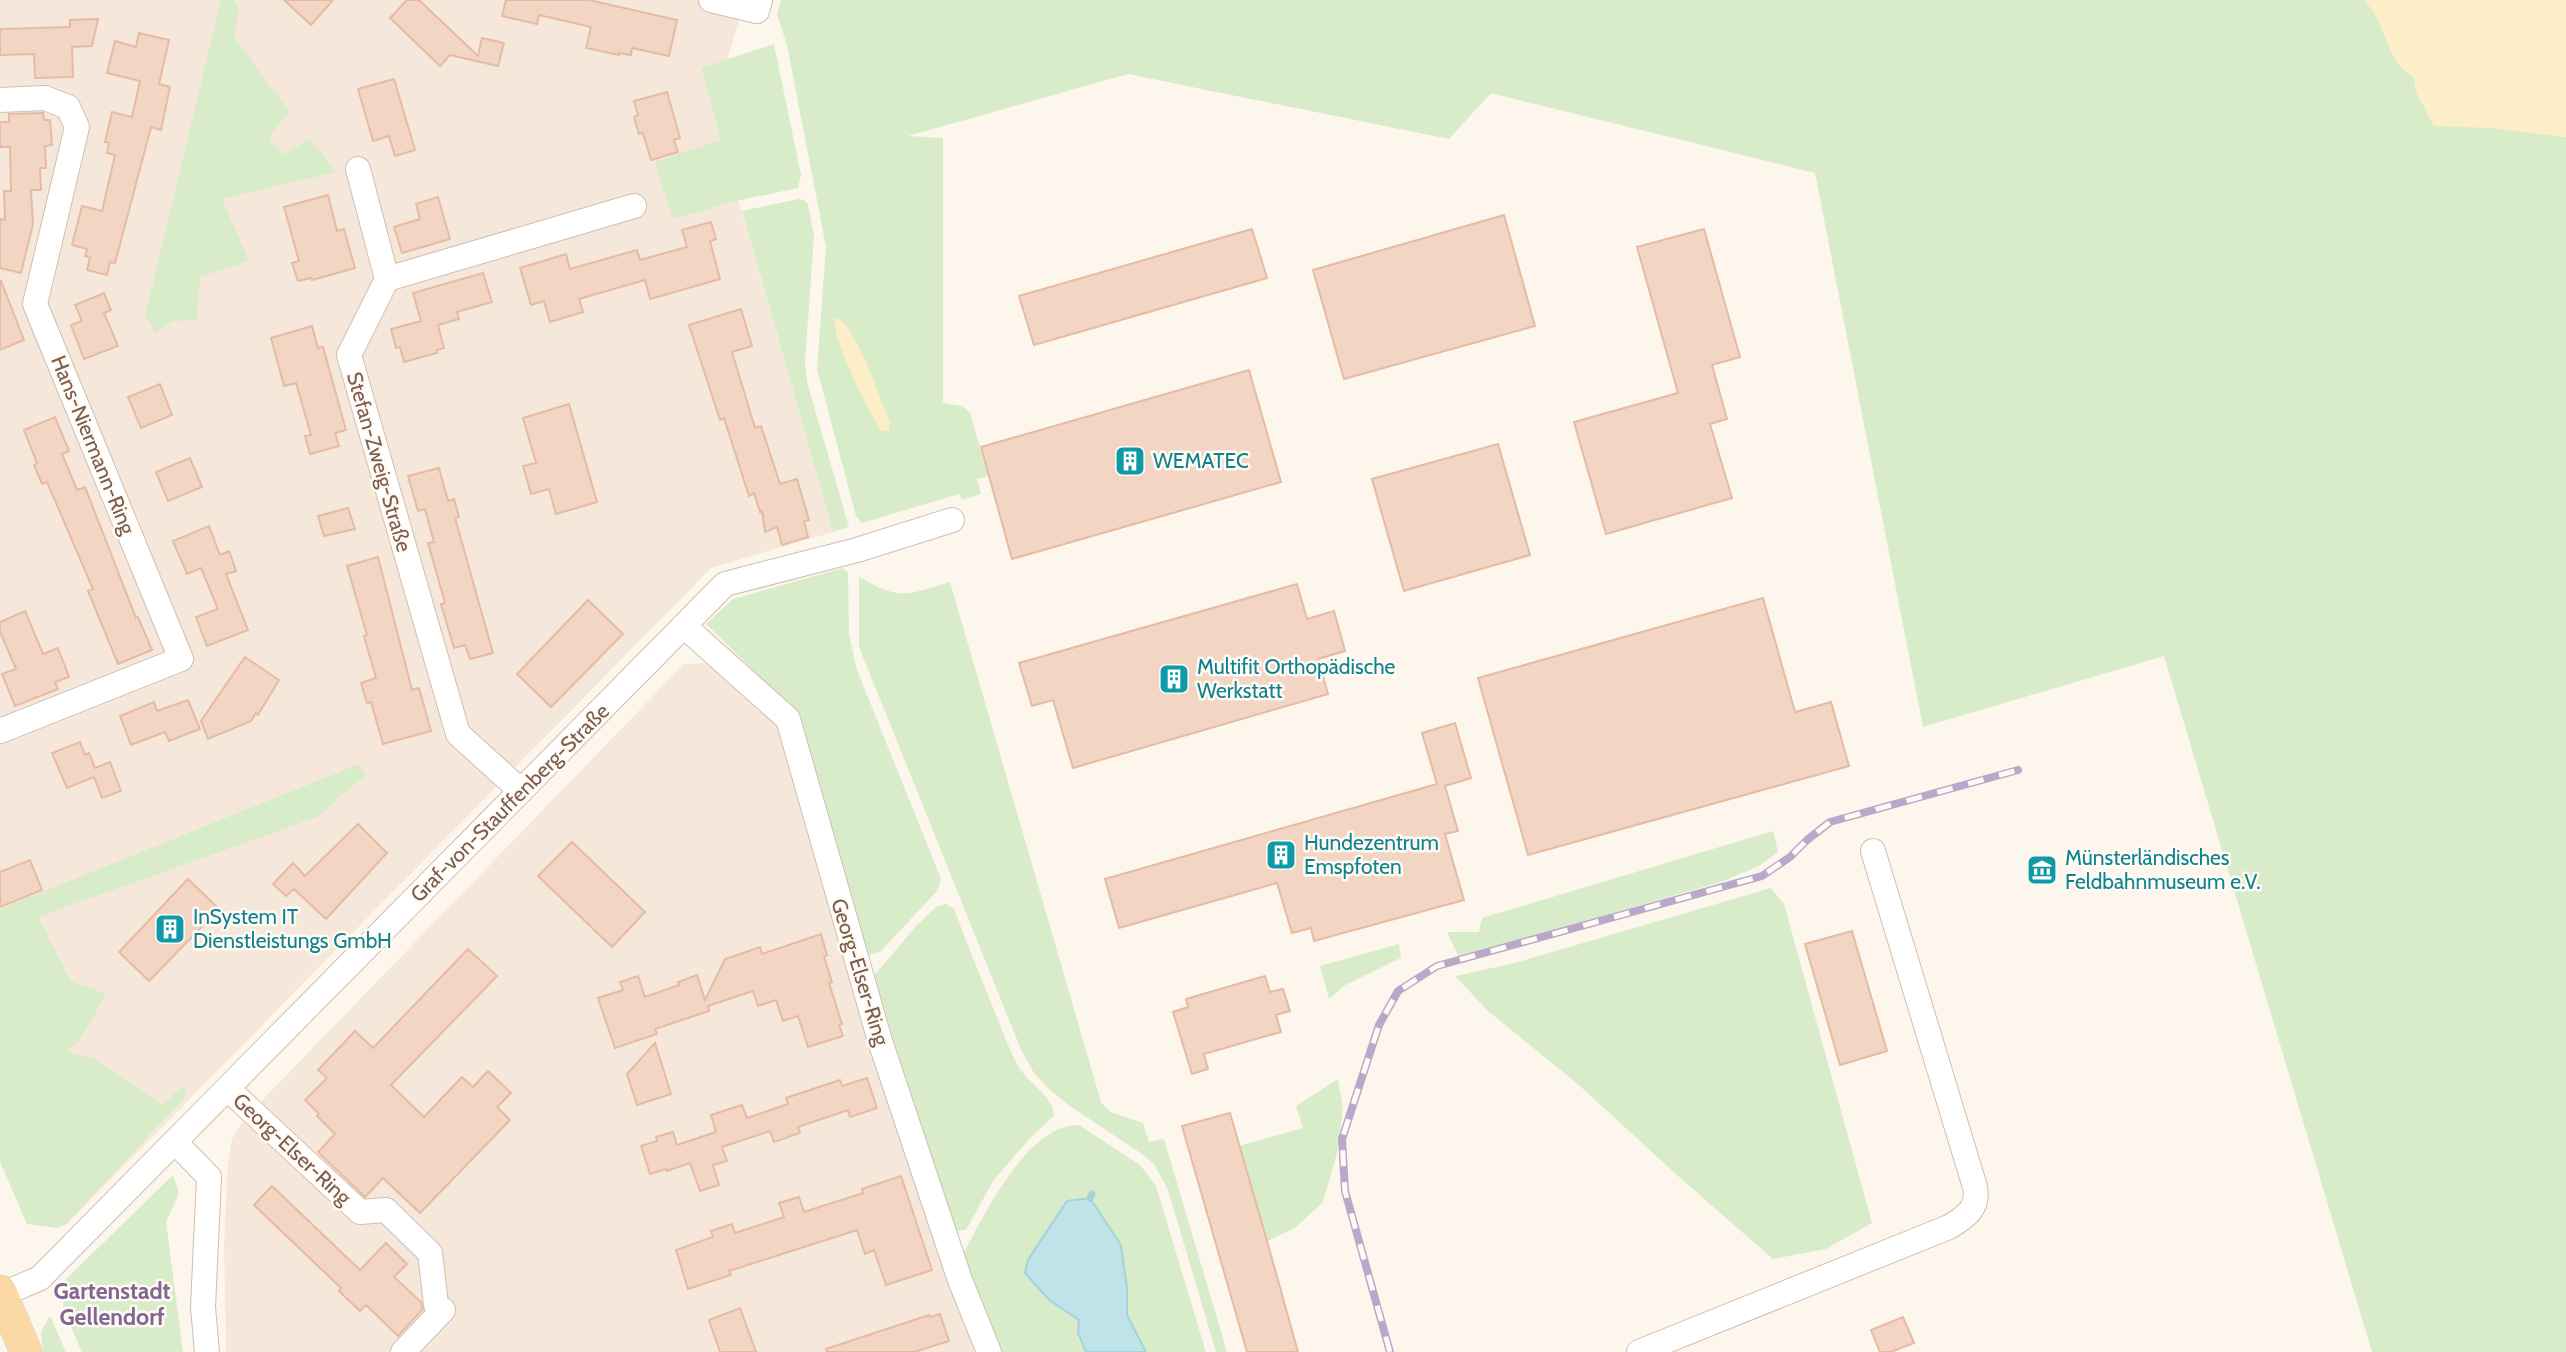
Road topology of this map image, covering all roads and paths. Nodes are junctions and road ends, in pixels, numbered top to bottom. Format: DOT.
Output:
graph roads {
  1 [pos="711,0"];
  2 [pos="759,5"];
  3 [pos="0,100"];
  4 [pos="358,169"];
  5 [pos="634,206"];
  6 [pos="387,279"];
  7 [pos="952,520"];
  8 [pos="684,626"];
  9 [pos="0,731"];
  10 [pos="521,792"];
  11 [pos="1873,851"];
  12 [pos="228,1089"];
  13 [pos="176,1143"];
  14 [pos="1,1293"];
  15 [pos="26,1352"];
  16 [pos="206,1352"];
  17 [pos="403,1352"];
  18 [pos="989,1352"];
  19 [pos="1639,1352"];
  1 -- 2 [label="street"];
  3 -- 9 [label="street, Hans-Niermann-Ring"];
  4 -- 6 [label="street"];
  5 -- 6 [label="street"];
  6 -- 10 [label="street, Stefan-Zweig-Straße"];
  7 -- 8 [label="street, Graf-von-Stauffenberg-Straße"];
  8 -- 10 [label="street, Graf-von-Stauffenberg-Straße"];
  8 -- 18 [label="street, Georg-Elser-Ring"];
  10 -- 12 [label="street, Graf-von-Stauffenberg-Straße"];
  11 -- 19 [label="street"];
  12 -- 13 [label="street, Graf-von-Stauffenberg-Straße"];
  12 -- 17 [label="street, Georg-Elser-Ring"];
  13 -- 14 [label="street, Graf-von-Stauffenberg-Straße"];
  13 -- 16 [label="street"];
  14 -- 15 [label="main road"];
}
